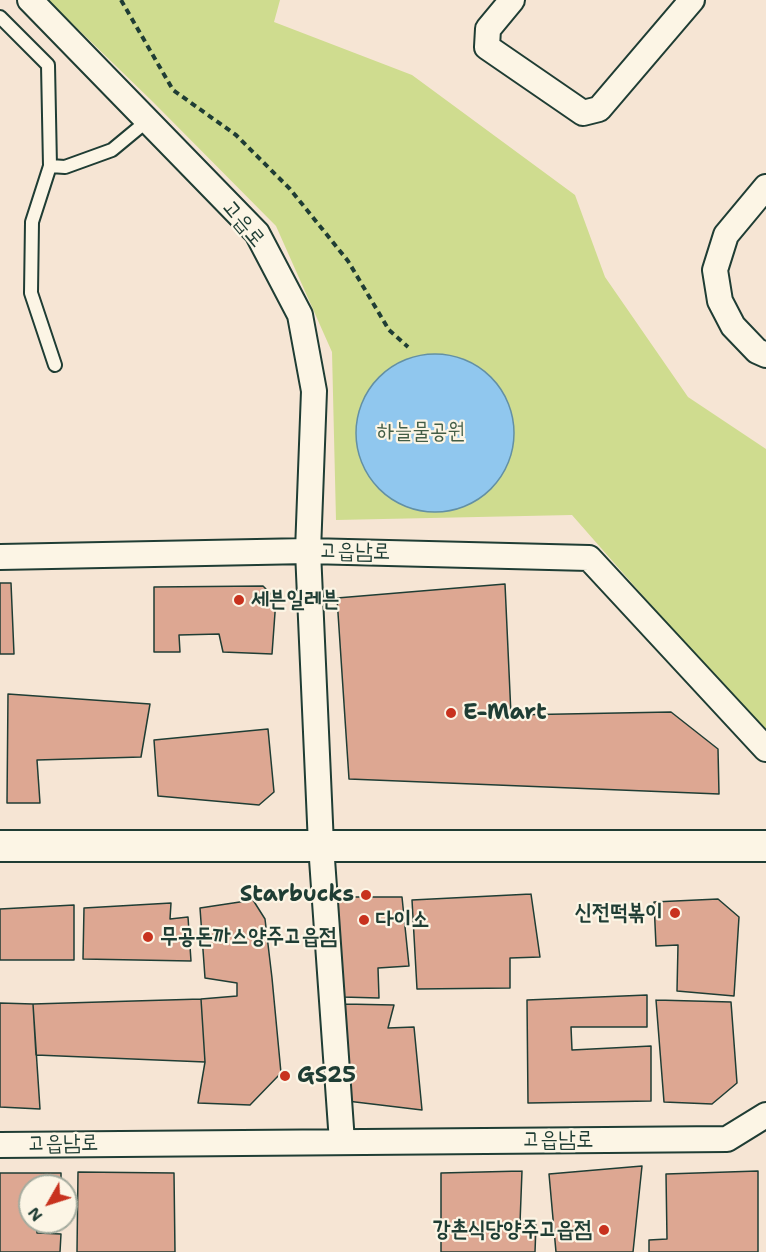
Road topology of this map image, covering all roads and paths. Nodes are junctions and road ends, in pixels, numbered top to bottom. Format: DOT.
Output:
graph roads {
  1 [pos="30,0"];
  2 [pos="121,0"];
  3 [pos="512,0"];
  4 [pos="692,0"];
  5 [pos="0,16"];
  6 [pos="147,121"];
  7 [pos="50,166"];
  8 [pos="766,186"];
  9 [pos="408,347"];
  10 [pos="766,355"];
  11 [pos="55,365"];
  12 [pos="308,551"];
  13 [pos="0,557"];
  14 [pos="766,749"];
  15 [pos="321,845"];
  16 [pos="0,846"];
  17 [pos="766,846"];
  18 [pos="766,1114"];
  19 [pos="342,1142"];
  20 [pos="0,1145"];
  1 -- 6 [label="street, 고읍로"];
  2 -- 9 [label="path"];
  3 -- 4 [label="street"];
  5 -- 7 [label="lane"];
  6 -- 7 [label="lane"];
  6 -- 12 [label="street, 고읍로"];
  7 -- 11 [label="lane"];
  8 -- 10 [label="street"];
  12 -- 13 [label="street"];
  12 -- 14 [label="street, 고읍남로"];
  12 -- 15 [label="street, 고읍남로"];
  15 -- 16 [label="street"];
  15 -- 17 [label="street"];
  15 -- 19 [label="street, 고읍남로"];
  18 -- 19 [label="street, 고읍남로"];
  19 -- 20 [label="street, 고읍남로"];
}
